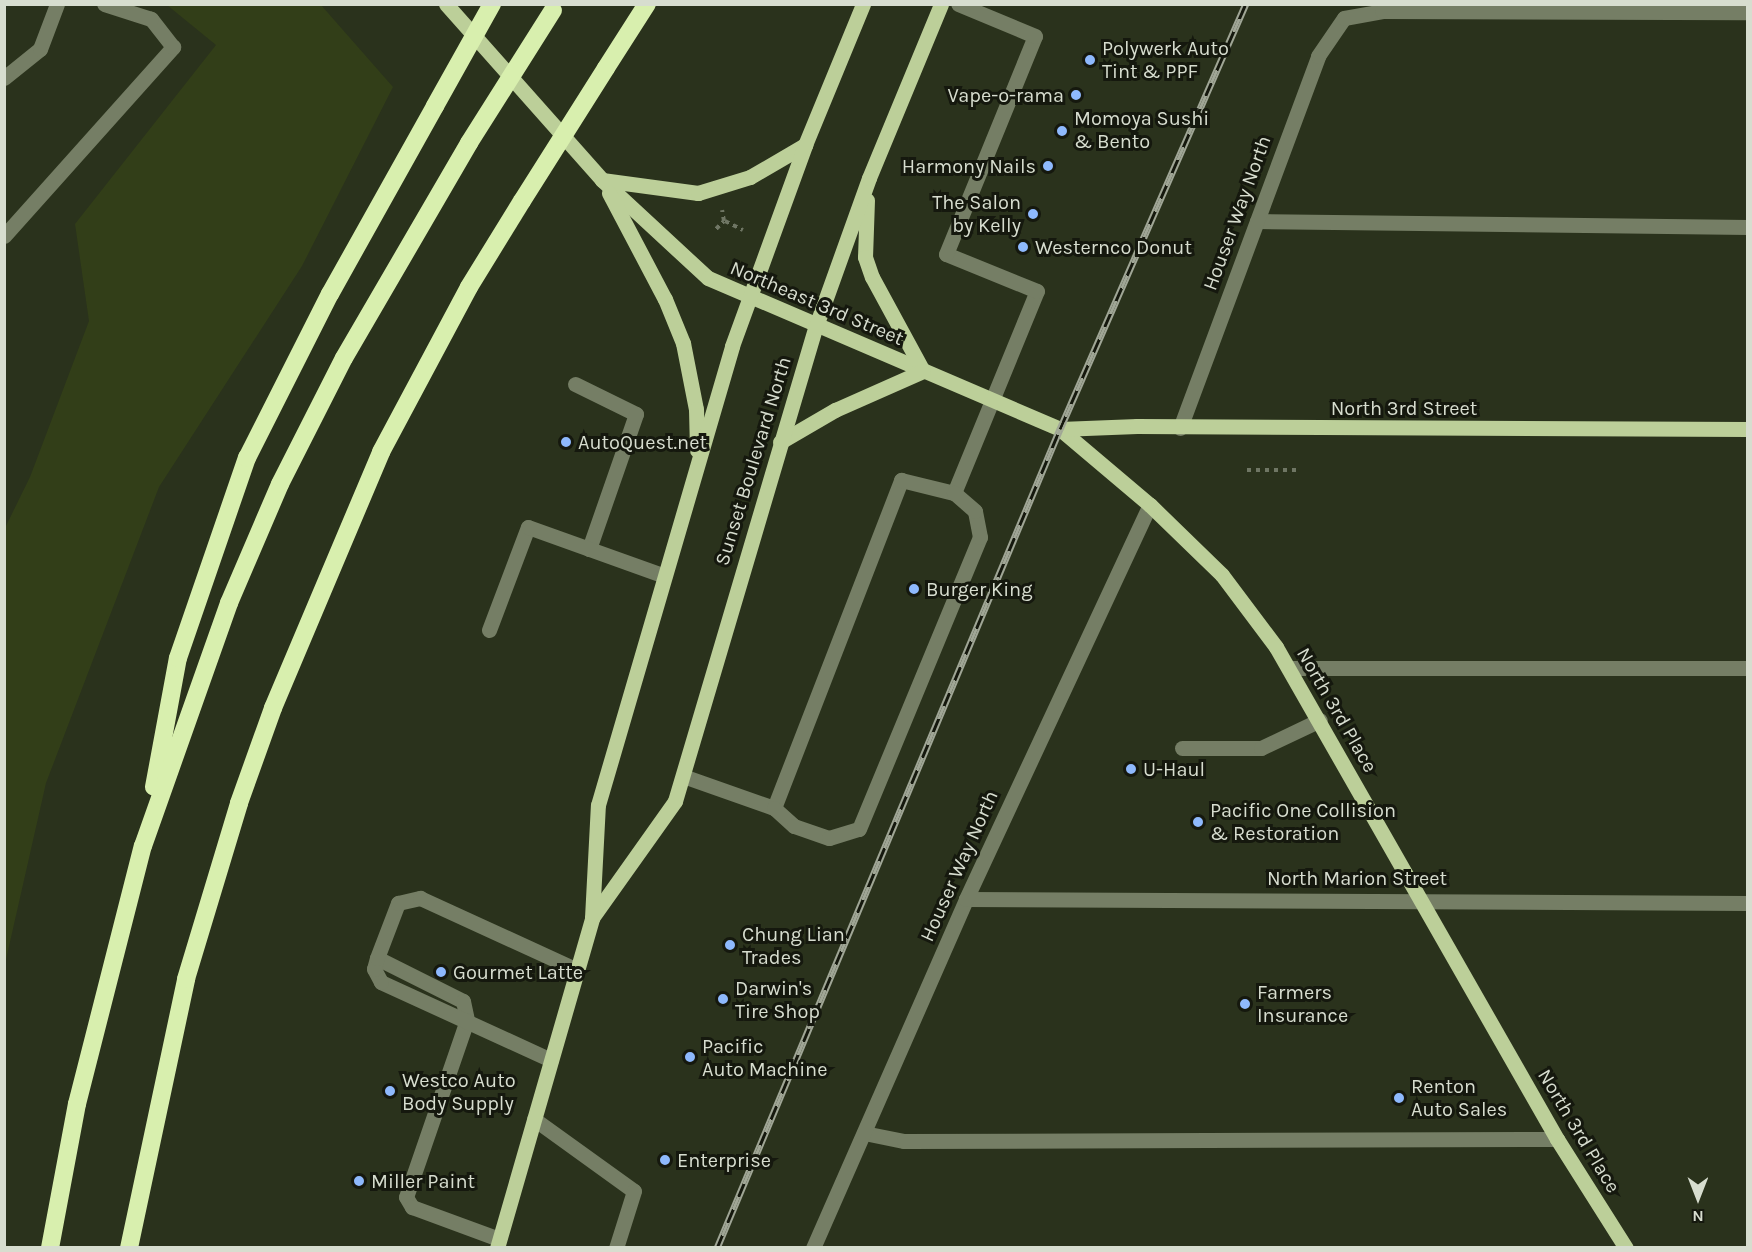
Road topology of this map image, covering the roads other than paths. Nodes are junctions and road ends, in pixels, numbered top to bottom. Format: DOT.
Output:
graph roads {
  1 [pos="57,4"];
  2 [pos="104,4"];
  3 [pos="446,4"];
  4 [pos="492,4"];
  5 [pos="647,4"];
  6 [pos="863,4"];
  7 [pos="941,4"];
  8 [pos="958,4"];
  9 [pos="555,7"];
  10 [pos="1748,12"];
  11 [pos="4,78"];
  12 [pos="805,145"];
  13 [pos="869,178"];
  14 [pos="602,180"];
  15 [pos="1257,221"];
  16 [pos="1748,227"];
  17 [pos="4,236"];
  18 [pos="748,297"];
  19 [pos="816,326"];
  20 [pos="923,371"];
  21 [pos="575,384"];
  22 [pos="992,400"];
  23 [pos="1180,428"];
  24 [pos="1060,429"];
  25 [pos="1748,429"];
  26 [pos="780,442"];
  27 [pos="694,475"];
  28 [pos="954,493"];
  29 [pos="1150,505"];
  30 [pos="589,549"];
  31 [pos="665,576"];
  32 [pos="489,630"];
  33 [pos="1288,668"];
  34 [pos="1748,668"];
  35 [pos="1320,720"];
  36 [pos="1182,748"];
  37 [pos="682,776"];
  38 [pos="774,808"];
  39 [pos="143,846"];
  40 [pos="966,899"];
  41 [pos="1422,899"];
  42 [pos="1748,903"];
  43 [pos="592,918"];
  44 [pos="577,970"];
  45 [pos="467,1020"];
  46 [pos="551,1060"];
  47 [pos="534,1119"];
  48 [pos="864,1133"];
  49 [pos="1557,1139"];
  50 [pos="498,1243"];
  51 [pos="50,1248"];
  52 [pos="129,1248"];
  53 [pos="616,1248"];
  54 [pos="813,1248"];
  55 [pos="1626,1248"];
  1 -- 11 [label="street"];
  2 -- 17 [label="street"];
  3 -- 14 [label="main road, Northeast 3rd Street"];
  4 -- 39 [label="highway, bridge"];
  5 -- 52 [label="highway, bridge"];
  6 -- 12 [label="main road, Sunset Boulevard North"];
  7 -- 13 [label="main road, Sunset Boulevard North"];
  8 -- 22 [label="street"];
  9 -- 39 [label="highway, bridge"];
  10 -- 15 [label="street, Houser Way North"];
  12 -- 14 [label="main road"];
  12 -- 18 [label="main road, Sunset Boulevard North"];
  13 -- 19 [label="main road, Sunset Boulevard North"];
  13 -- 20 [label="main road"];
  14 -- 18 [label="main road, Northeast 3rd Street"];
  14 -- 27 [label="main road"];
  15 -- 16 [label="street"];
  15 -- 23 [label="street, Houser Way North"];
  18 -- 19 [label="main road, Northeast 3rd Street"];
  18 -- 27 [label="main road, Sunset Boulevard North"];
  19 -- 20 [label="main road, Northeast 3rd Street"];
  19 -- 26 [label="main road, Sunset Boulevard North"];
  20 -- 22 [label="main road, Northeast 3rd Street"];
  20 -- 26 [label="main road"];
  21 -- 30 [label="street"];
  22 -- 24 [label="main road, Northeast 3rd Street"];
  22 -- 28 [label="street"];
  23 -- 24 [label="main road, North 3rd Street"];
  23 -- 25 [label="main road, North 3rd Street"];
  24 -- 29 [label="main road, North 3rd Place"];
  26 -- 37 [label="main road, Sunset Boulevard North"];
  27 -- 31 [label="main road, Sunset Boulevard North"];
  28 -- 38 [label="street"];
  28 -- 38 [label="street"];
  29 -- 33 [label="main road, North 3rd Place"];
  29 -- 40 [label="street, Houser Way North"];
  30 -- 31 [label="street"];
  30 -- 32 [label="street"];
  31 -- 43 [label="main road, Sunset Boulevard North"];
  33 -- 34 [label="street"];
  33 -- 35 [label="main road, North 3rd Place"];
  35 -- 36 [label="street"];
  35 -- 41 [label="main road, North 3rd Place"];
  37 -- 38 [label="street"];
  37 -- 43 [label="main road, Sunset Boulevard North"];
  39 -- 51 [label="highway"];
  40 -- 41 [label="street, North Marion Street"];
  40 -- 48 [label="street, Houser Way North"];
  41 -- 42 [label="street, North Marion Street"];
  41 -- 49 [label="main road, North 3rd Place"];
  43 -- 44 [label="main road, Sunset Boulevard North"];
  44 -- 45 [label="street"];
  44 -- 46 [label="main road, Sunset Boulevard North"];
  45 -- 46 [label="street"];
  45 -- 50 [label="street"];
  46 -- 47 [label="main road, Sunset Boulevard North"];
  47 -- 50 [label="main road, Sunset Boulevard North"];
  47 -- 53 [label="street"];
  48 -- 49 [label="street"];
  48 -- 54 [label="street, Houser Way North"];
  49 -- 55 [label="main road, North 3rd Place"];
}
